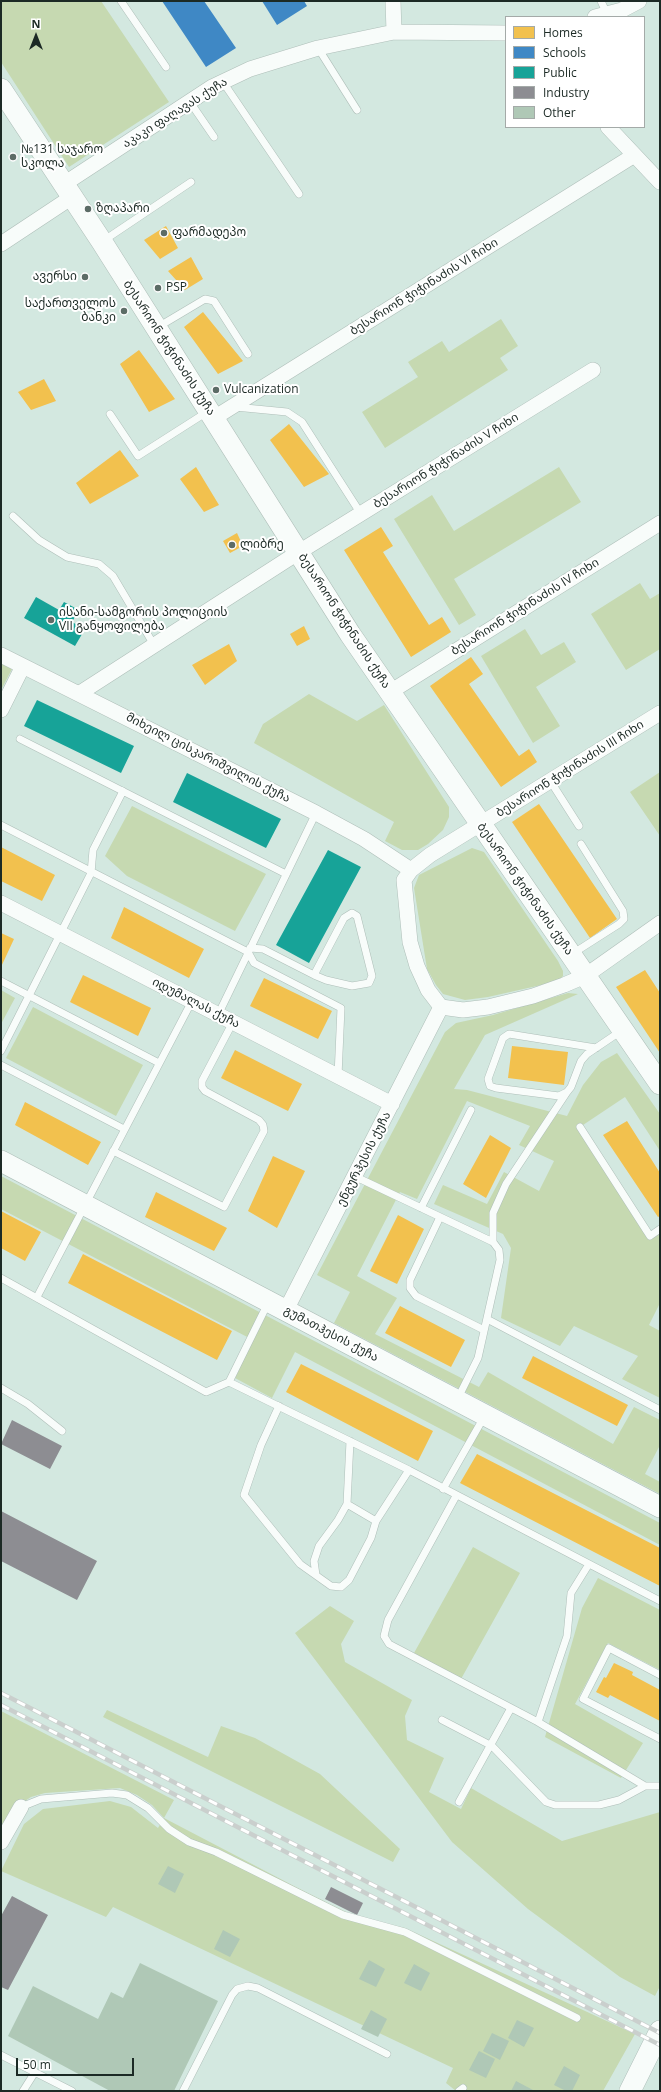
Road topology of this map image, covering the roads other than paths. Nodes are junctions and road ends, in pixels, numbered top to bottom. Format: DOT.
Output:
graph roads {
  1 [pos="121,1"];
  2 [pos="393,1"];
  3 [pos="639,1"];
  4 [pos="601,11"];
  5 [pos="394,32"];
  6 [pos="504,35"];
  7 [pos="318,48"];
  8 [pos="166,67"];
  9 [pos="223,82"];
  10 [pos="1,89"];
  11 [pos="190,102"];
  12 [pos="357,110"];
  13 [pos="609,128"];
  14 [pos="214,137"];
  15 [pos="633,156"];
  16 [pos="191,182"];
  17 [pos="660,182"];
  18 [pos="68,191"];
  19 [pos="299,194"];
  20 [pos="102,242"];
  21 [pos="1,244"];
  22 [pos="156,328"];
  23 [pos="248,354"];
  24 [pos="593,370"];
  25 [pos="232,407"];
  26 [pos="110,414"];
  27 [pos="212,414"];
  28 [pos="361,514"];
  29 [pos="13,516"];
  30 [pos="660,523"];
  31 [pos="299,552"];
  32 [pos="154,645"];
  33 [pos="1,654"];
  34 [pos="23,666"];
  35 [pos="390,692"];
  36 [pos="80,693"];
  37 [pos="1,710"];
  38 [pos="660,713"];
  39 [pos="20,739"];
  40 [pos="550,782"];
  41 [pos="123,791"];
  42 [pos="316,814"];
  43 [pos="1,825"];
  44 [pos="480,826"];
  45 [pos="579,826"];
  46 [pos="581,844"];
  47 [pos="411,870"];
  48 [pos="91,871"];
  49 [pos="286,874"];
  50 [pos="1,903"];
  51 [pos="660,922"];
  52 [pos="59,933"];
  53 [pos="249,950"];
  54 [pos="570,955"];
  55 [pos="314,974"];
  56 [pos="585,976"];
  57 [pos="1,981"];
  58 [pos="28,995"];
  59 [pos="192,1001"];
  60 [pos="441,1007"];
  61 [pos="218,1014"];
  62 [pos="233,1022"];
  63 [pos="622,1030"];
  64 [pos="596,1048"];
  65 [pos="1,1051"];
  66 [pos="159,1063"];
  67 [pos="1,1065"];
  68 [pos="338,1076"];
  69 [pos="660,1084"];
  70 [pos="567,1092"];
  71 [pos="392,1104"];
  72 [pos="471,1110"];
  73 [pos="580,1127"];
  74 [pos="124,1129"];
  75 [pos="113,1151"];
  76 [pos="1,1160"];
  77 [pos="354,1176"];
  78 [pos="84,1204"];
  79 [pos="421,1208"];
  80 [pos="440,1217"];
  81 [pos="660,1229"];
  82 [pos="493,1242"];
  83 [pos="1,1278"];
  84 [pos="37,1297"];
  85 [pos="277,1306"];
  86 [pos="487,1319"];
  87 [pos="484,1330"];
  88 [pos="229,1382"];
  89 [pos="1,1388"];
  90 [pos="457,1400"];
  91 [pos="279,1406"];
  92 [pos="660,1410"];
  93 [pos="485,1415"];
  94 [pos="62,1432"];
  95 [pos="350,1441"];
  96 [pos="409,1470"];
  97 [pos="443,1489"];
  98 [pos="456,1496"];
  99 [pos="347,1504"];
  100 [pos="660,1507"];
  101 [pos="376,1521"];
  102 [pos="589,1564"];
  103 [pos="316,1575"];
  104 [pos="660,1601"];
  105 [pos="660,1675"];
  106 [pos="511,1708"];
  107 [pos="442,1720"];
  108 [pos="538,1722"];
  109 [pos="660,1739"];
  110 [pos="490,1745"];
  111 [pos="645,1786"];
  112 [pos="660,1786"];
  113 [pos="459,1802"];
  114 [pos="21,1807"];
  115 [pos="1,1842"];
  116 [pos="577,2018"];
  117 [pos="660,2031"];
  118 [pos="387,2054"];
  119 [pos="1,2055"];
  120 [pos="35,2072"];
  121 [pos="24,2091"];
  122 [pos="72,2091"];
  123 [pos="183,2091"];
  124 [pos="630,2091"];
  1 -- 8 [label="lane"];
  2 -- 5 [label="street"];
  3 -- 4 [label="street"];
  5 -- 6 [label="street, აკაკი ფაღავას ქუჩა"];
  5 -- 7 [label="street, აკაკი ფაღავას ქუჩა"];
  7 -- 9 [label="street, აკაკი ფაღავას ქუჩა"];
  7 -- 12 [label="lane"];
  9 -- 11 [label="street, აკაკი ფაღავას ქუჩა"];
  9 -- 19 [label="lane"];
  10 -- 18 [label="street, ბესარიონ ჭიჭინაძის ქუჩა"];
  11 -- 14 [label="lane"];
  11 -- 18 [label="street, აკაკი ფაღავას ქუჩა"];
  13 -- 15 [label="street"];
  15 -- 17 [label="street"];
  15 -- 25 [label="street, ბესარიონ ჭიჭინაძის VI ჩიხი"];
  16 -- 20 [label="lane"];
  18 -- 20 [label="street, ბესარიონ ჭიჭინაძის ქუჩა"];
  18 -- 21 [label="street"];
  20 -- 22 [label="street, ბესარიონ ჭიჭინაძის ქუჩა"];
  22 -- 23 [label="lane"];
  22 -- 27 [label="street, ბესარიონ ჭიჭინაძის ქუჩა"];
  24 -- 28 [label="street, ბესარიონ ჭიჭინაძის V ჩიხი"];
  25 -- 27 [label="street, ბესარიონ ჭიჭინაძის VI ჩიხი"];
  25 -- 28 [label="lane"];
  26 -- 27 [label="lane"];
  27 -- 31 [label="street, ბესარიონ ჭიჭინაძის ქუჩა"];
  28 -- 31 [label="street, ბესარიონ ჭიჭინაძის V ჩიხი"];
  29 -- 32 [label="lane"];
  30 -- 35 [label="street, ბესარიონ ჭიჭინაძის IV ჩიხი"];
  31 -- 32 [label="street, ბესარიონ ჭიჭინაძის V ჩიხი"];
  31 -- 35 [label="street, ბესარიონ ჭიჭინაძის ქუჩა"];
  32 -- 36 [label="street, ბესარიონ ჭიჭინაძის V ჩიხი"];
  33 -- 34 [label="street, მიხეილ ცისკარიშვილის ქუჩა"];
  34 -- 36 [label="street, მიხეილ ცისკარიშვილის ქუჩა"];
  34 -- 37 [label="street"];
  35 -- 44 [label="street, ბესარიონ ჭიჭინაძის ქუჩა"];
  36 -- 42 [label="street, მიხეილ ცისკარიშვილის ქუჩა"];
  38 -- 40 [label="street, ბესარიონ ჭიჭინაძის III ჩიხი"];
  39 -- 41 [label="lane"];
  40 -- 44 [label="street, ბესარიონ ჭიჭინაძის III ჩიხი"];
  40 -- 45 [label="lane"];
  41 -- 48 [label="lane"];
  41 -- 49 [label="lane"];
  42 -- 47 [label="street, მიხეილ ცისკარიშვილის ქუჩა"];
  42 -- 49 [label="lane"];
  43 -- 48 [label="lane"];
  44 -- 47 [label="street"];
  44 -- 54 [label="street, ბესარიონ ჭიჭინაძის ქუჩა"];
  46 -- 54 [label="lane"];
  47 -- 60 [label="street"];
  48 -- 52 [label="lane"];
  48 -- 53 [label="lane"];
  49 -- 53 [label="lane"];
  50 -- 52 [label="street, იდუმალას ქუჩა"];
  51 -- 56 [label="street"];
  52 -- 58 [label="lane"];
  52 -- 59 [label="street, იდუმალას ქუჩა"];
  53 -- 55 [label="lane"];
  53 -- 61 [label="lane"];
  53 -- 68 [label="lane"];
  54 -- 56 [label="street, ბესარიონ ჭიჭინაძის ქუჩა"];
  55 -- 55 [label="lane"];
  56 -- 60 [label="street"];
  56 -- 63 [label="street, ბესარიონ ჭიჭინაძის ქუჩა"];
  57 -- 58 [label="lane"];
  58 -- 65 [label="lane"];
  58 -- 66 [label="lane"];
  59 -- 61 [label="street, იდუმალას ქუჩა"];
  59 -- 66 [label="lane"];
  60 -- 71 [label="street, ენგურჰესის ქუჩა"];
  61 -- 62 [label="street, იდუმალას ქუჩა"];
  62 -- 68 [label="street, იდუმალას ქუჩა"];
  62 -- 75 [label="lane"];
  63 -- 64 [label="lane"];
  63 -- 69 [label="street, ბესარიონ ჭიჭინაძის ქუჩა"];
  64 -- 70 [label="lane"];
  64 -- 70 [label="lane"];
  66 -- 74 [label="lane"];
  67 -- 74 [label="lane"];
  68 -- 71 [label="street, იდუმალას ქუჩა"];
  70 -- 82 [label="lane"];
  71 -- 77 [label="street, ენგურჰესის ქუჩა"];
  72 -- 79 [label="lane"];
  73 -- 81 [label="lane"];
  74 -- 75 [label="lane"];
  75 -- 78 [label="lane"];
  76 -- 78 [label="street, გუმათჰესის ქუჩა"];
  77 -- 79 [label="lane"];
  77 -- 85 [label="street, ენგურჰესის ქუჩა"];
  78 -- 84 [label="lane"];
  78 -- 85 [label="street, გუმათჰესის ქუჩა"];
  79 -- 80 [label="lane"];
  80 -- 82 [label="lane"];
  80 -- 87 [label="lane"];
  82 -- 86 [label="lane"];
  83 -- 84 [label="lane"];
  84 -- 88 [label="lane"];
  85 -- 88 [label="lane"];
  85 -- 90 [label="street, გუმათჰესის ქუჩა"];
  86 -- 87 [label="lane"];
  86 -- 92 [label="lane"];
  87 -- 90 [label="lane"];
  88 -- 91 [label="lane"];
  89 -- 94 [label="lane"];
  90 -- 93 [label="street, გუმათჰესის ქუჩა"];
  91 -- 95 [label="lane"];
  91 -- 103 [label="lane"];
  93 -- 97 [label="lane"];
  93 -- 100 [label="street, გუმათჰესის ქუჩა"];
  95 -- 96 [label="lane"];
  95 -- 99 [label="lane"];
  96 -- 97 [label="lane"];
  96 -- 101 [label="lane"];
  97 -- 98 [label="lane"];
  98 -- 102 [label="lane"];
  98 -- 106 [label="lane"];
  99 -- 101 [label="lane"];
  99 -- 103 [label="lane"];
  101 -- 103 [label="lane"];
  102 -- 104 [label="lane"];
  102 -- 108 [label="lane"];
  105 -- 109 [label="lane"];
  106 -- 108 [label="lane"];
  106 -- 110 [label="lane"];
  107 -- 110 [label="lane"];
  108 -- 111 [label="lane"];
  110 -- 111 [label="lane"];
  110 -- 113 [label="lane"];
  111 -- 112 [label="lane"];
  114 -- 115 [label="street"];
  114 -- 116 [label="lane"];
  117 -- 124 [label="street"];
  118 -- 123 [label="lane"];
  119 -- 120 [label="lane"];
  120 -- 121 [label="lane"];
  120 -- 122 [label="lane"];
}
